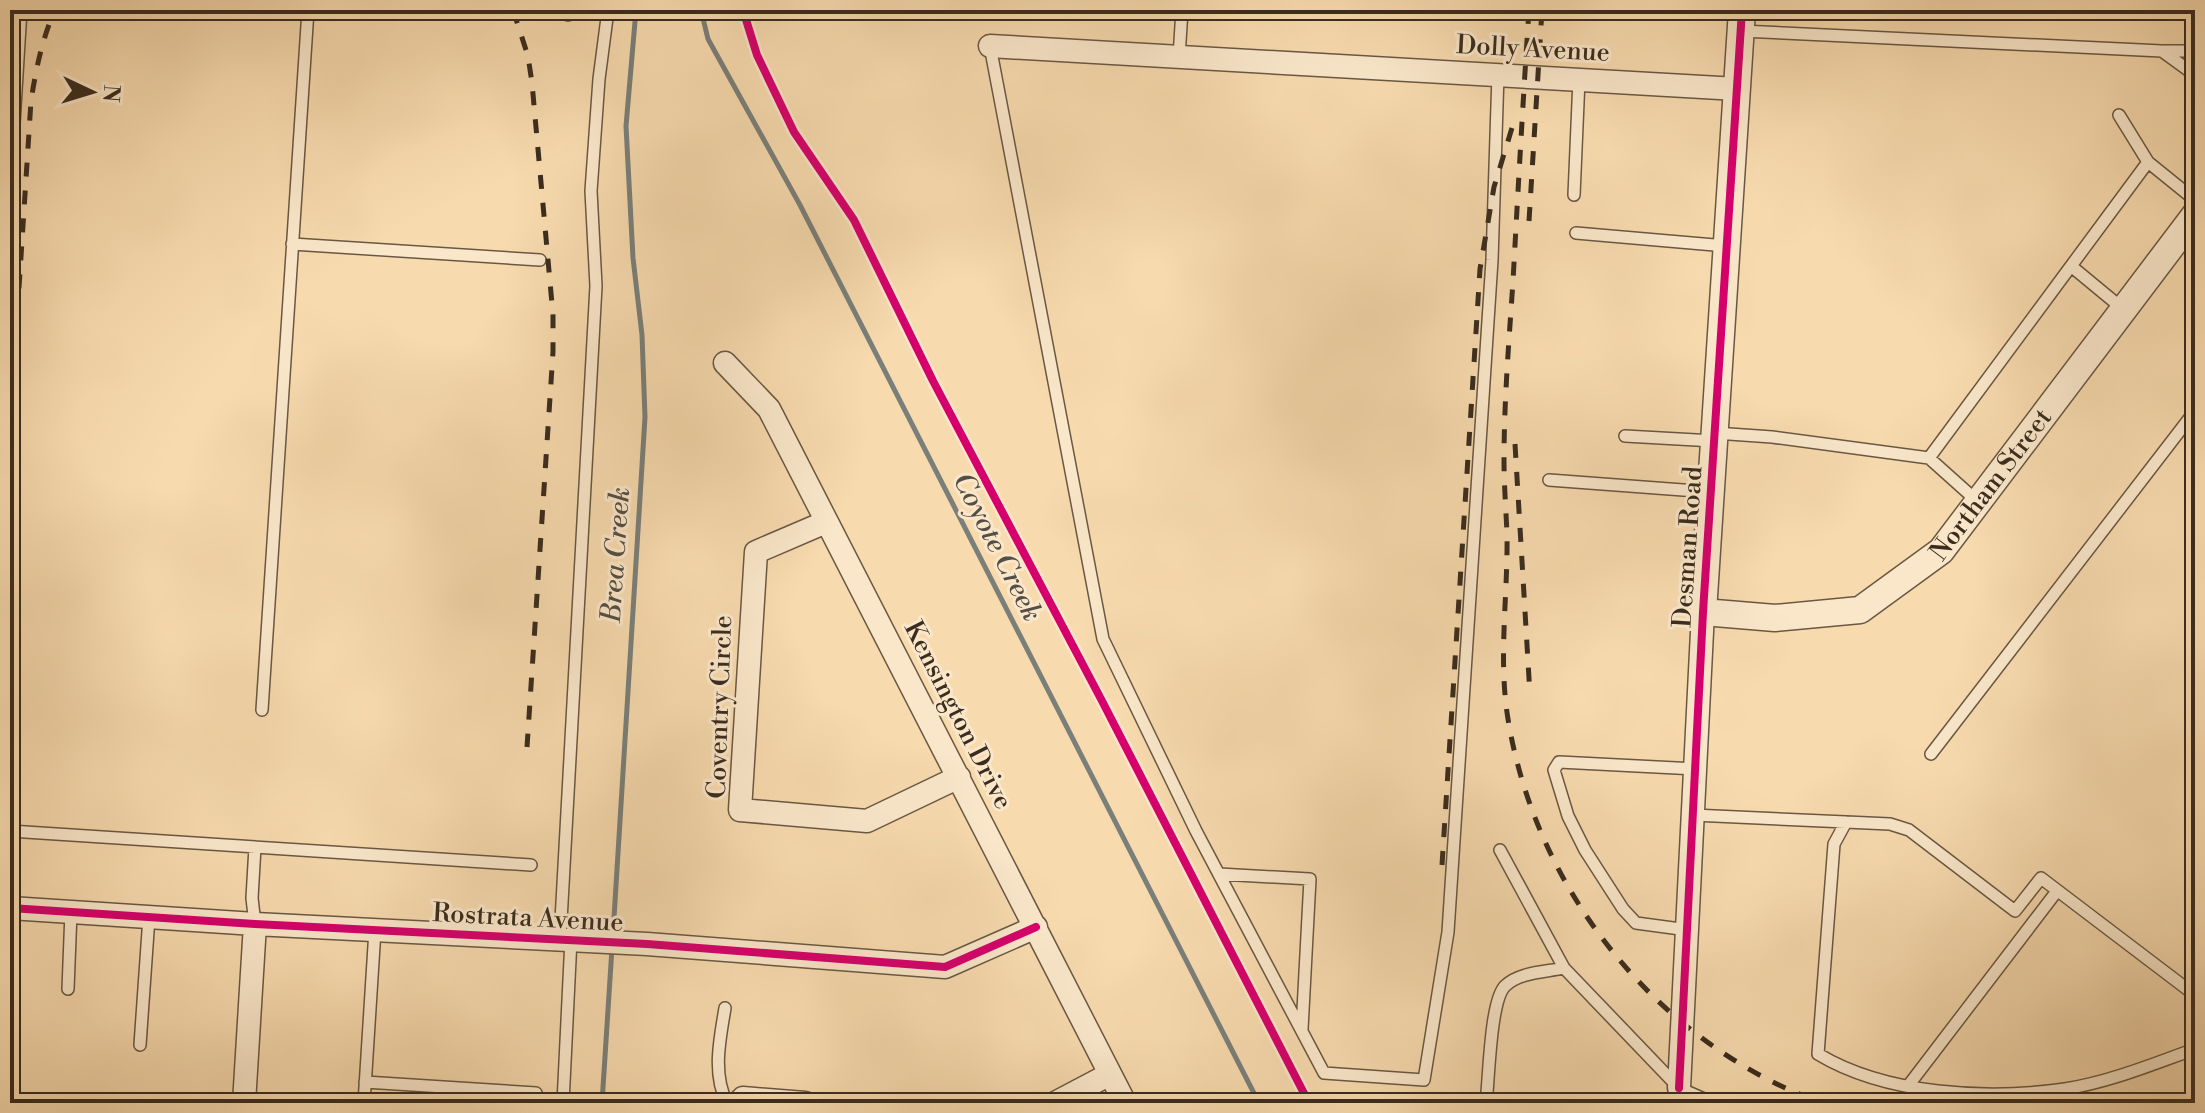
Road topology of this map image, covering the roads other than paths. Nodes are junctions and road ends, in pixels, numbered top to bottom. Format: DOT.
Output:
graph roads {
  1 [pos="21,10"];
  2 [pos="308,10"];
  3 [pos="608,10"];
  4 [pos="1182,10"];
  5 [pos="1742,20"];
  6 [pos="990,46"];
  7 [pos="2162,51"];
  8 [pos="2195,51"];
  9 [pos="1179,57"];
  10 [pos="1498,74"];
  11 [pos="2195,75"];
  12 [pos="1579,79"];
  13 [pos="1737,89"];
  14 [pos="2119,115"];
  15 [pos="2148,162"];
  16 [pos="10,188"];
  17 [pos="1574,195"];
  18 [pos="2195,200"];
  19 [pos="2195,215"];
  20 [pos="1576,233"];
  21 [pos="292,244"];
  22 [pos="1727,246"];
  23 [pos="540,260"];
  24 [pos="2071,266"];
  25 [pos="2123,309"];
  26 [pos="725,363"];
  27 [pos="2195,411"];
  28 [pos="1625,436"];
  29 [pos="1715,437"];
  30 [pos="1929,458"];
  31 [pos="1549,480"];
  32 [pos="1711,492"];
  33 [pos="1978,501"];
  34 [pos="826,522"];
  35 [pos="1703,612"];
  36 [pos="262,710"];
  37 [pos="1931,754"];
  38 [pos="1696,769"];
  39 [pos="959,777"];
  40 [pos="1693,815"];
  41 [pos="1846,822"];
  42 [pos="10,831"];
  43 [pos="255,847"];
  44 [pos="1500,850"];
  45 [pos="531,865"];
  46 [pos="1219,874"];
  47 [pos="2057,891"];
  48 [pos="10,908"];
  49 [pos="71,912"];
  50 [pos="149,917"];
  51 [pos="255,924"];
  52 [pos="1036,927"];
  53 [pos="375,930"];
  54 [pos="1688,930"];
  55 [pos="569,939"];
  56 [pos="1564,968"];
  57 [pos="68,989"];
  58 [pos="2195,995"];
  59 [pos="725,1008"];
  60 [pos="1302,1029"];
  61 [pos="140,1045"];
  62 [pos="2195,1049"];
  63 [pos="1110,1074"];
  64 [pos="365,1082"];
  65 [pos="1908,1086"];
  66 [pos="1679,1088"];
  67 [pos="536,1093"];
  68 [pos="736,1101"];
  69 [pos="244,1103"];
  70 [pos="364,1103"];
  71 [pos="563,1103"];
  72 [pos="805,1103"];
  73 [pos="1055,1103"];
  74 [pos="1125,1103"];
  75 [pos="1486,1103"];
  76 [pos="1713,1103"];
  1 -- 16 [label="lane"];
  2 -- 21 [label="lane"];
  3 -- 55 [label="lane"];
  4 -- 9 [label="lane"];
  5 -- 7 [label="lane"];
  5 -- 13 [label="street, Desman Road"];
  6 -- 9 [label="street, Dolly Avenue"];
  6 -- 46 [label="lane"];
  7 -- 8 [label="lane"];
  7 -- 11 [label="lane"];
  9 -- 10 [label="street, Dolly Avenue"];
  10 -- 12 [label="street, Dolly Avenue"];
  10 -- 60 [label="lane"];
  12 -- 13 [label="street, Dolly Avenue"];
  12 -- 17 [label="lane"];
  13 -- 22 [label="street, Desman Road"];
  14 -- 15 [label="lane"];
  15 -- 18 [label="lane"];
  15 -- 24 [label="lane"];
  19 -- 25 [label="street, Northam Street"];
  20 -- 22 [label="lane"];
  21 -- 23 [label="lane"];
  21 -- 36 [label="lane"];
  22 -- 29 [label="street, Desman Road"];
  24 -- 25 [label="lane"];
  24 -- 30 [label="lane"];
  25 -- 33 [label="street, Northam Street"];
  26 -- 34 [label="street, Kensington Drive"];
  27 -- 37 [label="lane"];
  28 -- 29 [label="lane"];
  29 -- 30 [label="lane"];
  29 -- 32 [label="street, Desman Road"];
  30 -- 33 [label="lane"];
  31 -- 32 [label="lane"];
  32 -- 35 [label="street, Desman Road"];
  33 -- 35 [label="street, Northam Street"];
  34 -- 39 [label="street, Kensington Drive"];
  34 -- 39 [label="street, Coventry Circle"];
  35 -- 38 [label="street, Desman Road"];
  38 -- 40 [label="street, Desman Road"];
  38 -- 54 [label="lane"];
  39 -- 52 [label="street, Kensington Drive"];
  40 -- 41 [label="lane"];
  40 -- 54 [label="street, Desman Road"];
  41 -- 47 [label="lane"];
  41 -- 65 [label="lane"];
  42 -- 43 [label="lane"];
  43 -- 45 [label="lane"];
  43 -- 51 [label="lane"];
  44 -- 56 [label="lane"];
  46 -- 60 [label="lane"];
  46 -- 60 [label="lane"];
  47 -- 58 [label="lane"];
  47 -- 65 [label="lane"];
  48 -- 49 [label="street, Rostrata Avenue"];
  49 -- 50 [label="street, Rostrata Avenue"];
  49 -- 57 [label="lane"];
  50 -- 51 [label="street, Rostrata Avenue"];
  50 -- 61 [label="lane"];
  51 -- 53 [label="street, Rostrata Avenue"];
  51 -- 69 [label="street"];
  52 -- 55 [label="street, Rostrata Avenue"];
  52 -- 63 [label="street, Kensington Drive"];
  53 -- 55 [label="street, Rostrata Avenue"];
  53 -- 64 [label="lane"];
  54 -- 66 [label="street, Desman Road"];
  55 -- 71 [label="lane"];
  56 -- 66 [label="lane"];
  56 -- 75 [label="lane"];
  59 -- 68 [label="lane"];
  62 -- 65 [label="lane"];
  63 -- 73 [label="street"];
  63 -- 74 [label="street, Kensington Drive"];
  64 -- 67 [label="lane"];
  64 -- 70 [label="lane"];
  66 -- 76 [label="lane"];
  68 -- 72 [label="street"];
}
